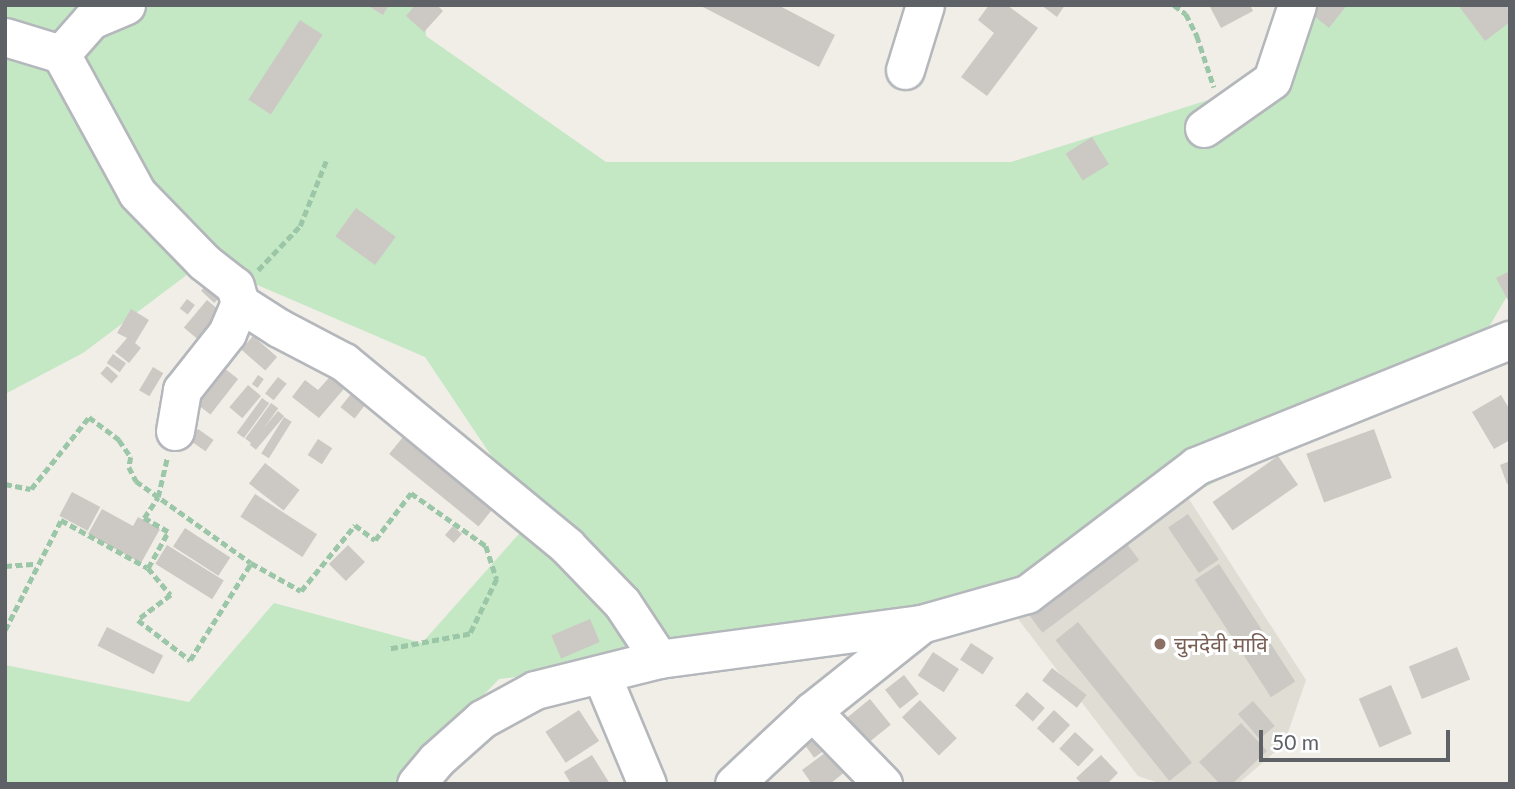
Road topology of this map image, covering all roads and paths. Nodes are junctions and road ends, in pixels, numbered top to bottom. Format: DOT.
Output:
graph roads {
  1 [pos="126,5"];
  2 [pos="925,5"];
  3 [pos="1174,5"];
  4 [pos="1297,5"];
  5 [pos="87,13"];
  6 [pos="5,37"];
  7 [pos="61,54"];
  8 [pos="905,70"];
  9 [pos="1216,120"];
  10 [pos="326,161"];
  11 [pos="237,295"];
  12 [pos="1510,340"];
  13 [pos="175,431"];
  14 [pos="5,484"];
  15 [pos="158,497"];
  16 [pos="251,563"];
  17 [pos="36,564"];
  18 [pos="5,566"];
  19 [pos="148,568"];
  20 [pos="921,624"];
  21 [pos="5,630"];
  22 [pos="389,649"];
  23 [pos="659,659"];
  24 [pos="601,674"];
  25 [pos="812,711"];
  26 [pos="416,784"];
  27 [pos="647,784"];
  28 [pos="734,784"];
  29 [pos="883,784"];
  1 -- 5 [label="street"];
  2 -- 8 [label="street"];
  3 -- 9 [label="path"];
  4 -- 9 [label="street"];
  5 -- 7 [label="street"];
  6 -- 7 [label="street"];
  7 -- 11 [label="street"];
  10 -- 11 [label="path"];
  11 -- 13 [label="street"];
  11 -- 23 [label="street"];
  12 -- 20 [label="street"];
  13 -- 15 [label="path"];
  14 -- 15 [label="path"];
  15 -- 16 [label="path"];
  15 -- 19 [label="path"];
  16 -- 19 [label="path"];
  16 -- 22 [label="path"];
  17 -- 18 [label="path"];
  17 -- 19 [label="path"];
  17 -- 21 [label="path"];
  20 -- 23 [label="street"];
  20 -- 25 [label="street"];
  23 -- 24 [label="street"];
  24 -- 26 [label="street"];
  24 -- 27 [label="street"];
  25 -- 28 [label="street"];
  25 -- 29 [label="street"];
}
